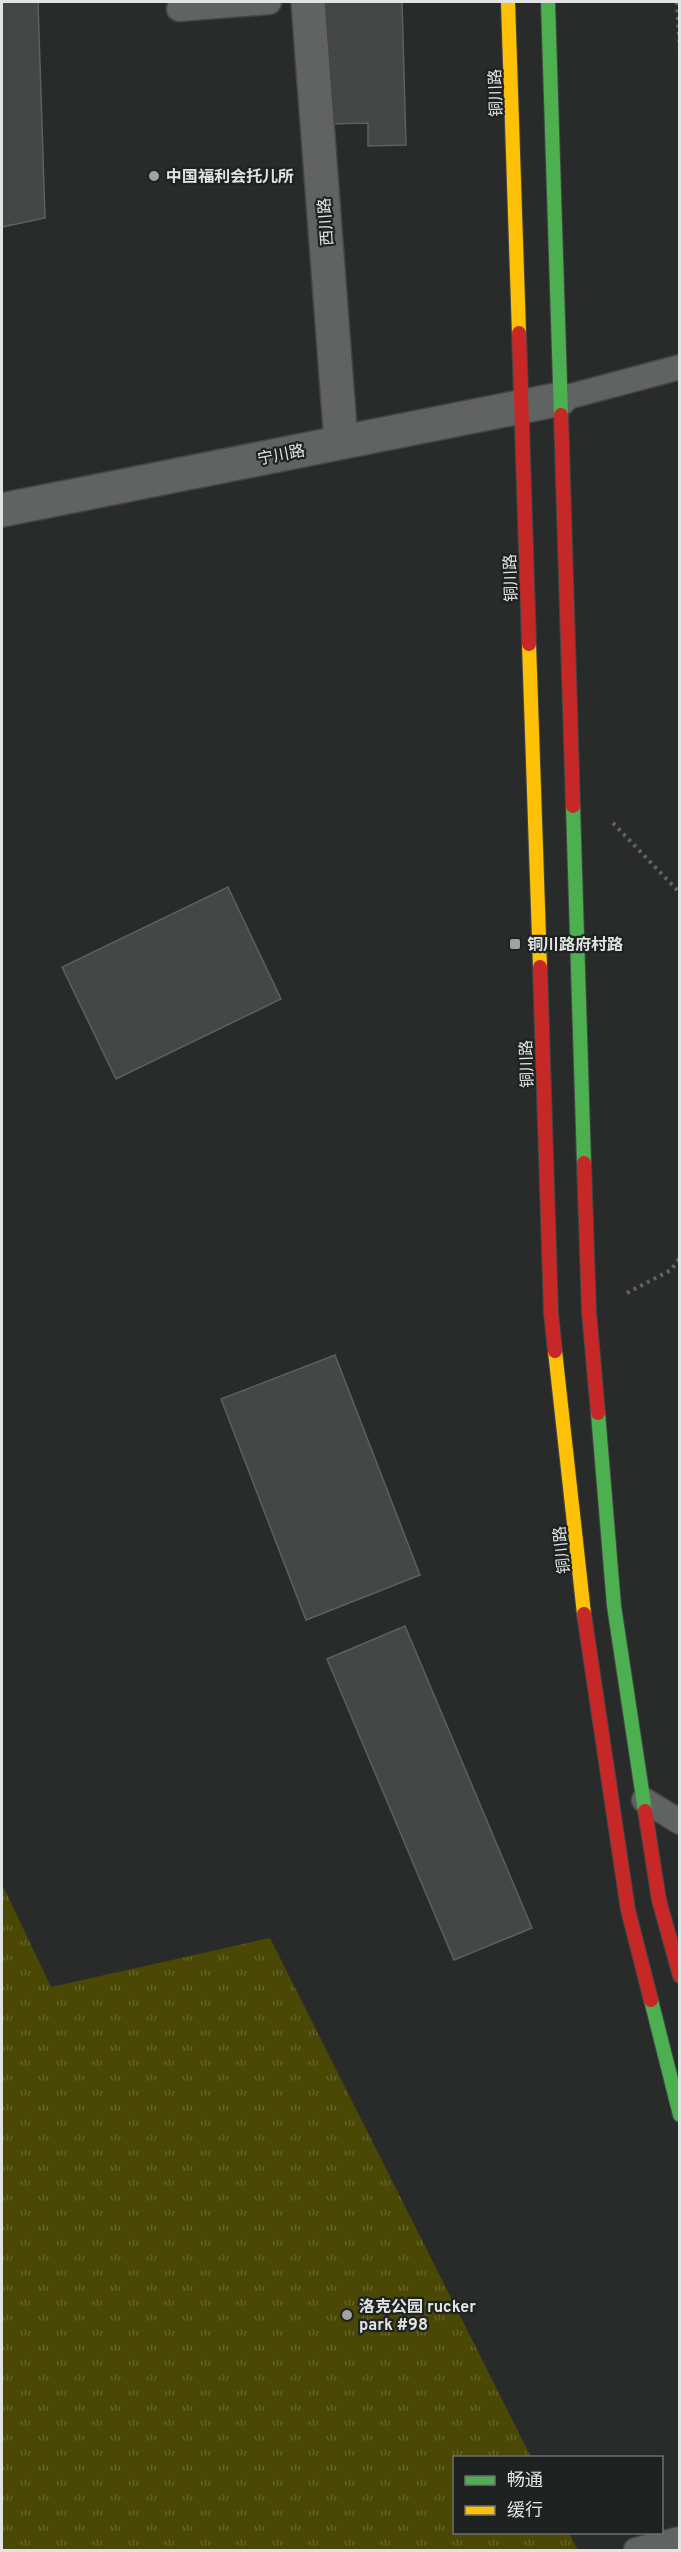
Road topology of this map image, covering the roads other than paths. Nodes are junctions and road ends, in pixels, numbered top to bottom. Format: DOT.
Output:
graph roads {
  1 [pos="269,2"];
  2 [pos="308,2"];
  3 [pos="508,2"];
  4 [pos="548,2"];
  5 [pos="179,9"];
  6 [pos="680,368"];
  7 [pos="560,399"];
  8 [pos="521,406"];
  9 [pos="341,442"];
  10 [pos="2,510"];
  11 [pos="644,1800"];
  12 [pos="680,1822"];
  13 [pos="680,1976"];
  14 [pos="680,2115"];
  15 [pos="680,2539"];
  16 [pos="636,2550"];
  1 -- 5 [label="lane"];
  2 -- 9 [label="street, 西川路"];
  3 -- 8 [label="main road, 铜川路"];
  4 -- 7 [label="main road"];
  6 -- 7 [label="lane"];
  7 -- 8 [label="street, 宁川路"];
  7 -- 11 [label="main road"];
  8 -- 9 [label="street, 宁川路"];
  8 -- 14 [label="main road, 铜川路"];
  9 -- 10 [label="street, 宁川路"];
  11 -- 12 [label="lane"];
  11 -- 13 [label="main road"];
  15 -- 16 [label="lane"];
}
